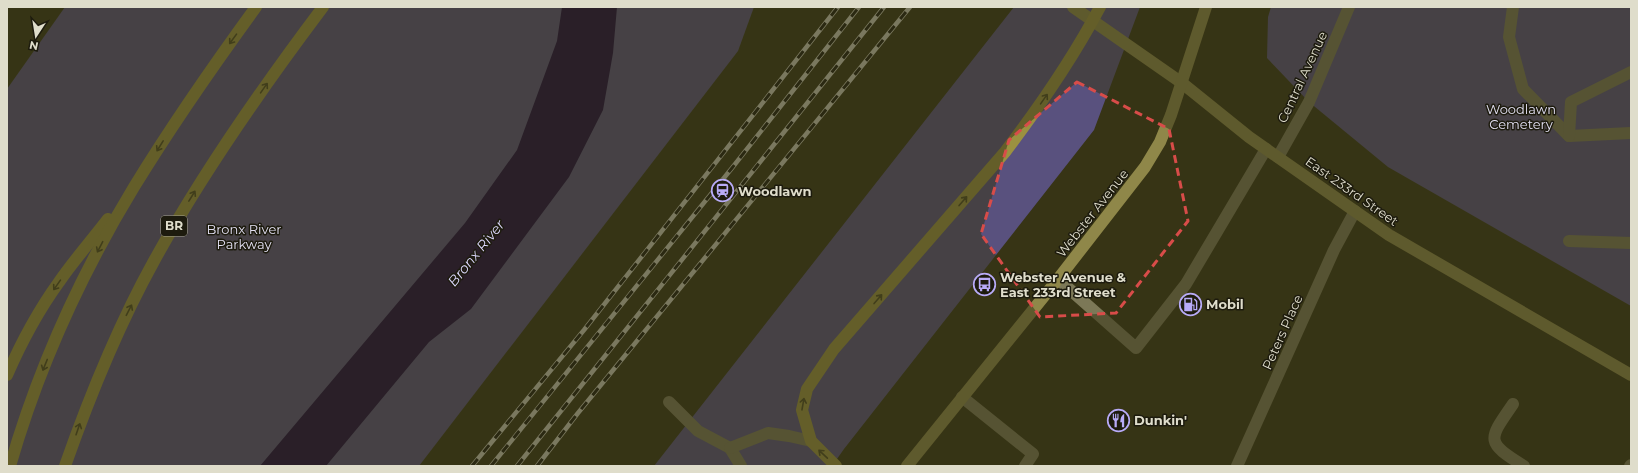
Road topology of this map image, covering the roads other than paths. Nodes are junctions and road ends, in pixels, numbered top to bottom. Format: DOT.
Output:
graph roads {
  1 [pos="256,7"];
  2 [pos="323,7"];
  3 [pos="1073,7"];
  4 [pos="1100,7"];
  5 [pos="1206,7"];
  6 [pos="1349,7"];
  7 [pos="1513,7"];
  8 [pos="1631,72"];
  9 [pos="1182,83"];
  10 [pos="1631,133"];
  11 [pos="1569,136"];
  12 [pos="1266,149"];
  13 [pos="1278,157"];
  14 [pos="133,189"];
  15 [pos="1355,211"];
  16 [pos="1569,242"];
  17 [pos="1631,243"];
  18 [pos="1058,279"];
  19 [pos="7,375"];
  20 [pos="1631,375"];
  21 [pos="962,397"];
  22 [pos="669,402"];
  23 [pos="1513,404"];
  24 [pos="811,441"];
  25 [pos="730,448"];
  26 [pos="910,465"];
  27 [pos="10,466"];
  28 [pos="65,466"];
  29 [pos="741,466"];
  30 [pos="836,466"];
  31 [pos="1024,466"];
  32 [pos="1237,466"];
  33 [pos="1524,466"];
  1 -- 14 [label="highway, one-way"];
  28 -- 2 [label="highway, BR, one-way"];
  3 -- 9 [label="main road, East 233rd Street"];
  24 -- 4 [label="highway, one-way"];
  5 -- 9 [label="main road, Webster Avenue"];
  6 -- 13 [label="street, Central Avenue"];
  7 -- 11 [label="street"];
  8 -- 11 [label="street"];
  9 -- 12 [label="main road, East 233rd Street"];
  9 -- 18 [label="main road, Webster Avenue"];
  10 -- 11 [label="street"];
  12 -- 13 [label="main road, East 233rd Street"];
  12 -- 18 [label="street"];
  13 -- 15 [label="main road, East 233rd Street"];
  14 -- 19 [label="highway, one-way"];
  14 -- 27 [label="highway, one-way"];
  15 -- 20 [label="main road, East 233rd Street"];
  15 -- 32 [label="street, Peters Place"];
  16 -- 17 [label="street"];
  18 -- 21 [label="main road, Webster Avenue"];
  21 -- 26 [label="main road, Webster Avenue"];
  21 -- 31 [label="street"];
  22 -- 25 [label="street"];
  23 -- 33 [label="street"];
  24 -- 25 [label="street"];
  30 -- 24 [label="highway, one-way"];
  25 -- 29 [label="street"];
}
